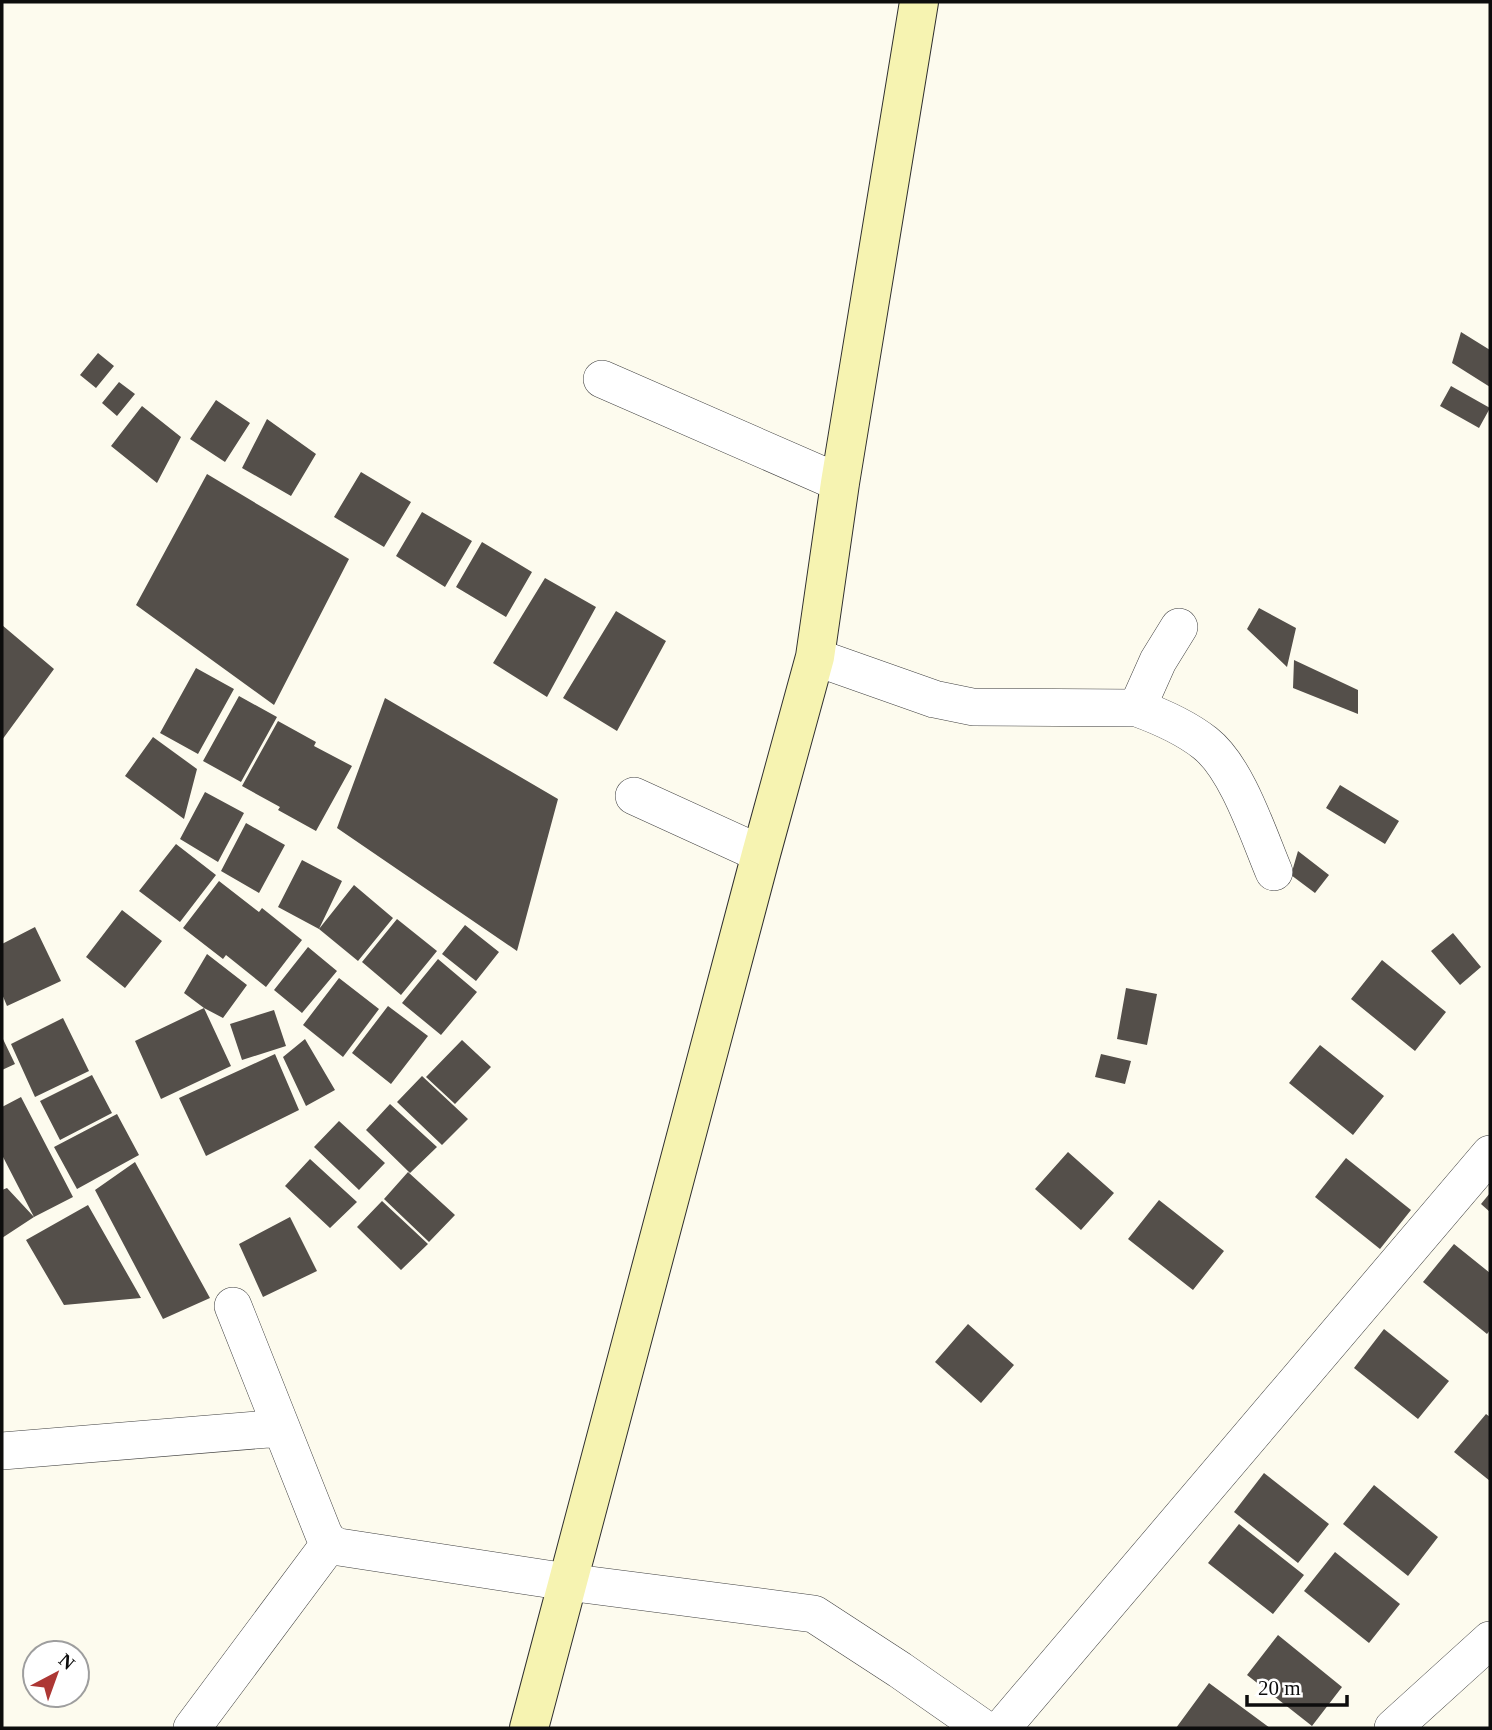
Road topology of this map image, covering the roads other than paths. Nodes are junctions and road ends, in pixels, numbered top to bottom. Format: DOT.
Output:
graph roads {
  1 [pos="919,2"];
  2 [pos="602,379"];
  3 [pos="840,483"];
  4 [pos="1179,626"];
  5 [pos="815,657"];
  6 [pos="1137,708"];
  7 [pos="634,796"];
  8 [pos="761,854"];
  9 [pos="1274,872"];
  10 [pos="1490,1154"];
  11 [pos="233,1306"];
  12 [pos="281,1428"];
  13 [pos="2,1451"];
  14 [pos="331,1542"];
  15 [pos="567,1582"];
  16 [pos="1490,1640"];
  17 [pos="192,1728"];
  18 [pos="528,1728"];
  19 [pos="983,1728"];
  20 [pos="1002,1728"];
  21 [pos="1393,1728"];
  1 -- 3 [label="main road"];
  2 -- 3 [label="street"];
  3 -- 5 [label="main road"];
  4 -- 6 [label="street"];
  5 -- 6 [label="street"];
  5 -- 8 [label="main road"];
  6 -- 9 [label="street"];
  7 -- 8 [label="street"];
  8 -- 15 [label="main road"];
  10 -- 20 [label="street"];
  11 -- 12 [label="street"];
  12 -- 13 [label="street"];
  12 -- 14 [label="street"];
  14 -- 15 [label="street"];
  14 -- 17 [label="street"];
  15 -- 18 [label="main road"];
  15 -- 19 [label="street"];
  16 -- 21 [label="street"];
}
